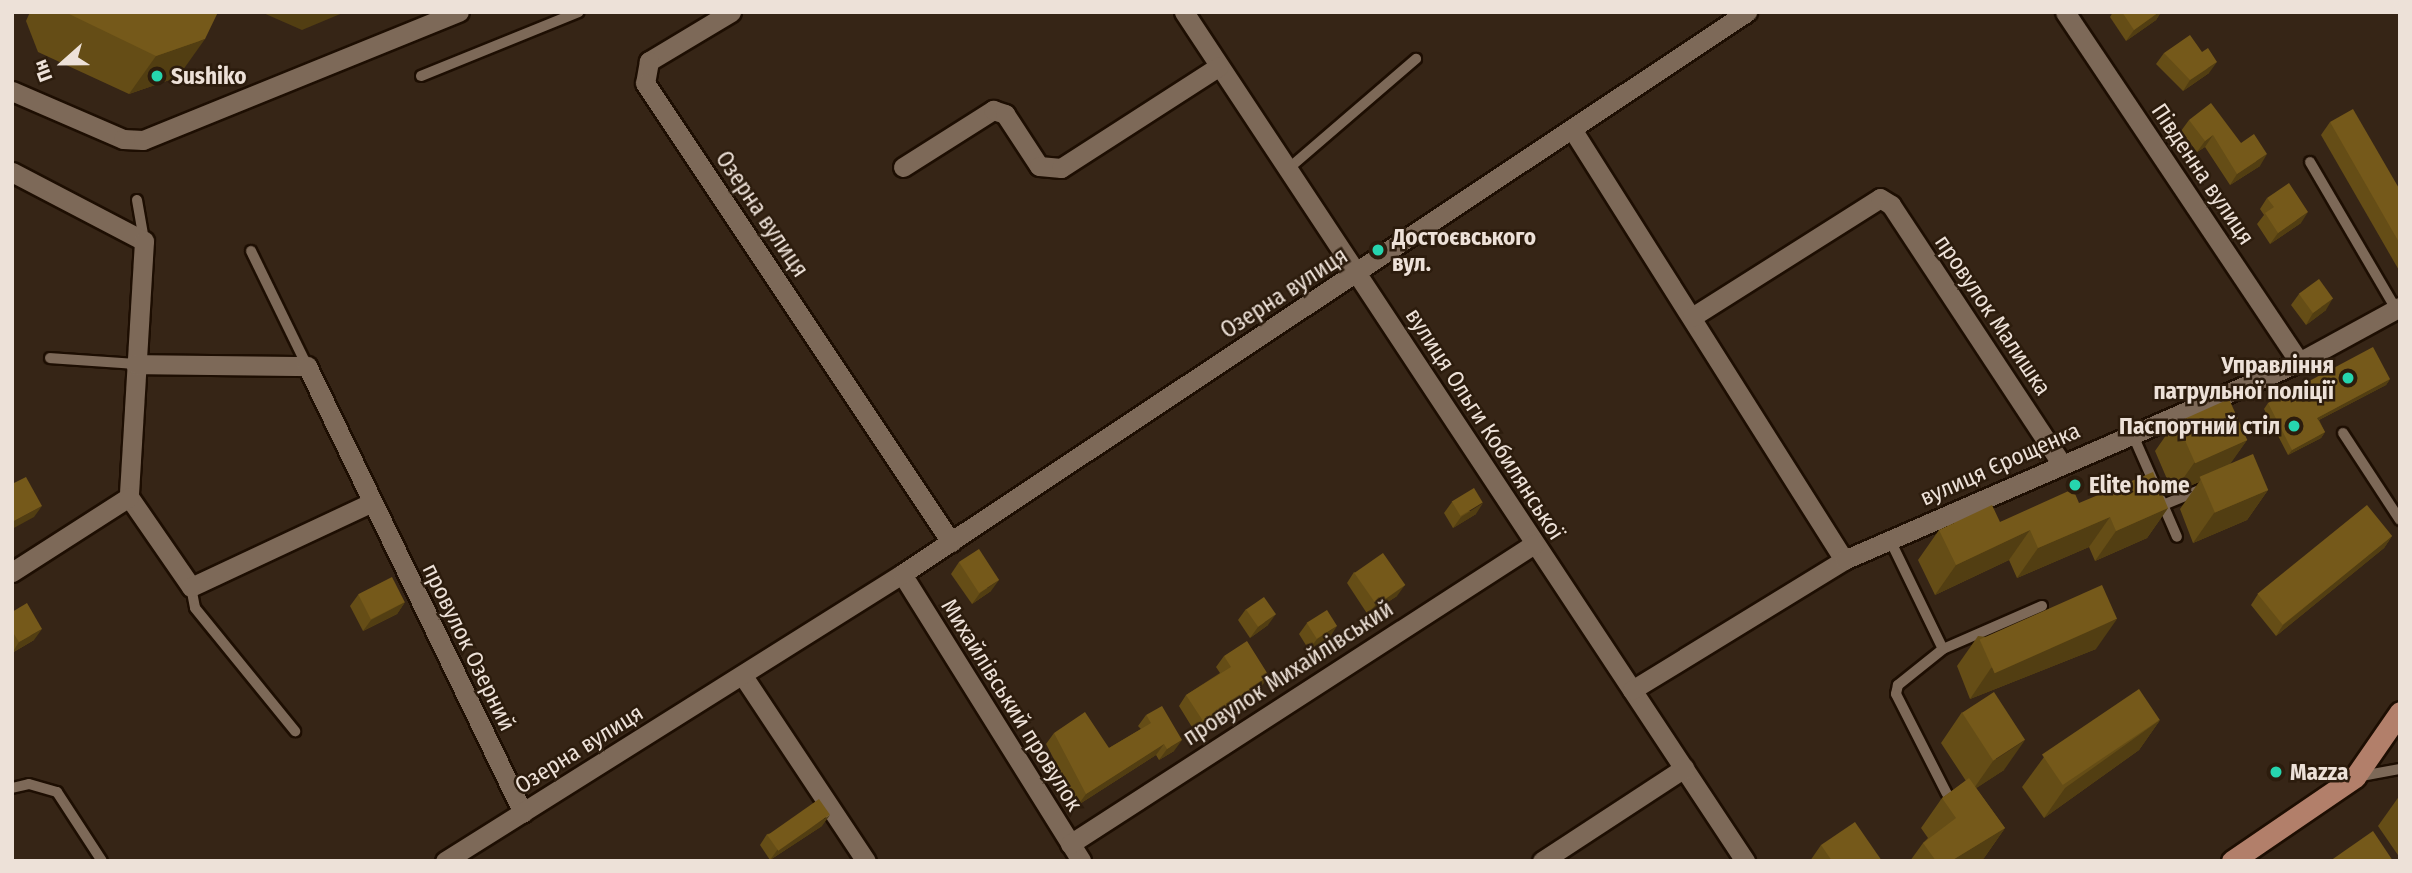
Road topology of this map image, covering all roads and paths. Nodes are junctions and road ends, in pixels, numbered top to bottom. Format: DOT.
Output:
graph roads {
  1 [pos="459,12"];
  2 [pos="579,12"];
  3 [pos="731,12"];
  4 [pos="1184,12"];
  5 [pos="1747,12"];
  6 [pos="2065,12"];
  7 [pos="1416,59"];
  8 [pos="1220,66"];
  9 [pos="421,76"];
  10 [pos="12,91"];
  11 [pos="1572,129"];
  12 [pos="2309,162"];
  13 [pos="903,167"];
  14 [pos="1288,169"];
  15 [pos="12,172"];
  16 [pos="137,200"];
  17 [pos="144,241"];
  18 [pos="251,251"];
  19 [pos="1358,274"];
  20 [pos="2398,308"];
  21 [pos="1692,317"];
  22 [pos="50,358"];
  23 [pos="2300,362"];
  24 [pos="135,364"];
  25 [pos="307,366"];
  26 [pos="2132,432"];
  27 [pos="2343,433"];
  28 [pos="2061,463"];
  29 [pos="2218,482"];
  30 [pos="128,497"];
  31 [pos="370,503"];
  32 [pos="2163,505"];
  33 [pos="2400,520"];
  34 [pos="2177,537"];
  35 [pos="1890,540"];
  36 [pos="951,542"];
  37 [pos="1534,544"];
  38 [pos="1844,560"];
  39 [pos="12,572"];
  40 [pos="902,575"];
  41 [pos="191,587"];
  42 [pos="2042,606"];
  43 [pos="1943,649"];
  44 [pos="743,676"];
  45 [pos="1632,690"];
  46 [pos="2400,712"];
  47 [pos="295,731"];
  48 [pos="1684,768"];
  49 [pos="2400,769"];
  50 [pos="2355,777"];
  51 [pos="12,788"];
  52 [pos="1947,794"];
  53 [pos="523,813"];
  54 [pos="1070,844"];
  55 [pos="102,861"];
  56 [pos="445,861"];
  57 [pos="866,861"];
  58 [pos="1081,861"];
  59 [pos="1542,861"];
  60 [pos="1745,861"];
  61 [pos="2232,861"];
  1 -- 10 [label="street"];
  2 -- 9 [label="lane"];
  3 -- 36 [label="street, Озерна вулиця"];
  4 -- 8 [label="street, вулиця Ольги Кобилянської"];
  5 -- 11 [label="street, Озерна вулиця"];
  6 -- 23 [label="street, Південна вулиця"];
  7 -- 14 [label="lane"];
  8 -- 13 [label="street"];
  8 -- 14 [label="street, вулиця Ольги Кобилянської"];
  11 -- 19 [label="street, Озерна вулиця"];
  11 -- 21 [label="street"];
  12 -- 20 [label="lane"];
  14 -- 19 [label="street, вулиця Ольги Кобилянської"];
  15 -- 17 [label="street"];
  16 -- 17 [label="lane"];
  17 -- 24 [label="street"];
  18 -- 25 [label="lane"];
  19 -- 36 [label="street, Озерна вулиця"];
  19 -- 37 [label="street, вулиця Ольги Кобилянської"];
  20 -- 23 [label="street, вулиця Єрощенка"];
  21 -- 28 [label="street, провулок Малишка"];
  21 -- 38 [label="street"];
  22 -- 24 [label="lane"];
  23 -- 26 [label="street, вулиця Єрощенка"];
  24 -- 25 [label="street"];
  24 -- 30 [label="street"];
  25 -- 31 [label="street, провулок Озерний"];
  26 -- 28 [label="street, вулиця Єрощенка"];
  26 -- 32 [label="lane"];
  27 -- 33 [label="lane"];
  28 -- 35 [label="street, вулиця Єрощенка"];
  29 -- 32 [label="lane"];
  30 -- 39 [label="street"];
  30 -- 41 [label="street"];
  31 -- 41 [label="street"];
  31 -- 53 [label="street, провулок Озерний"];
  32 -- 34 [label="lane"];
  35 -- 38 [label="street, вулиця Єрощенка"];
  35 -- 43 [label="lane"];
  36 -- 40 [label="street, Озерна вулиця"];
  37 -- 45 [label="street, вулиця Ольги Кобилянської"];
  37 -- 54 [label="street, провулок Михайлівський"];
  38 -- 45 [label="street, вулиця Єрощенка"];
  40 -- 44 [label="street, Озерна вулиця"];
  40 -- 54 [label="street, Михайлівський провулок"];
  41 -- 47 [label="lane"];
  42 -- 43 [label="lane"];
  43 -- 52 [label="lane"];
  44 -- 53 [label="street, Озерна вулиця"];
  44 -- 57 [label="street"];
  45 -- 48 [label="street, вулиця Ольги Кобилянської"];
  46 -- 50 [label="main road"];
  48 -- 59 [label="street"];
  48 -- 60 [label="street, вулиця Ольги Кобилянської"];
  49 -- 50 [label="lane"];
  50 -- 61 [label="main road"];
  51 -- 55 [label="lane"];
  53 -- 56 [label="street, Озерна вулиця"];
  54 -- 58 [label="street, Михайлівський провулок"];
}
